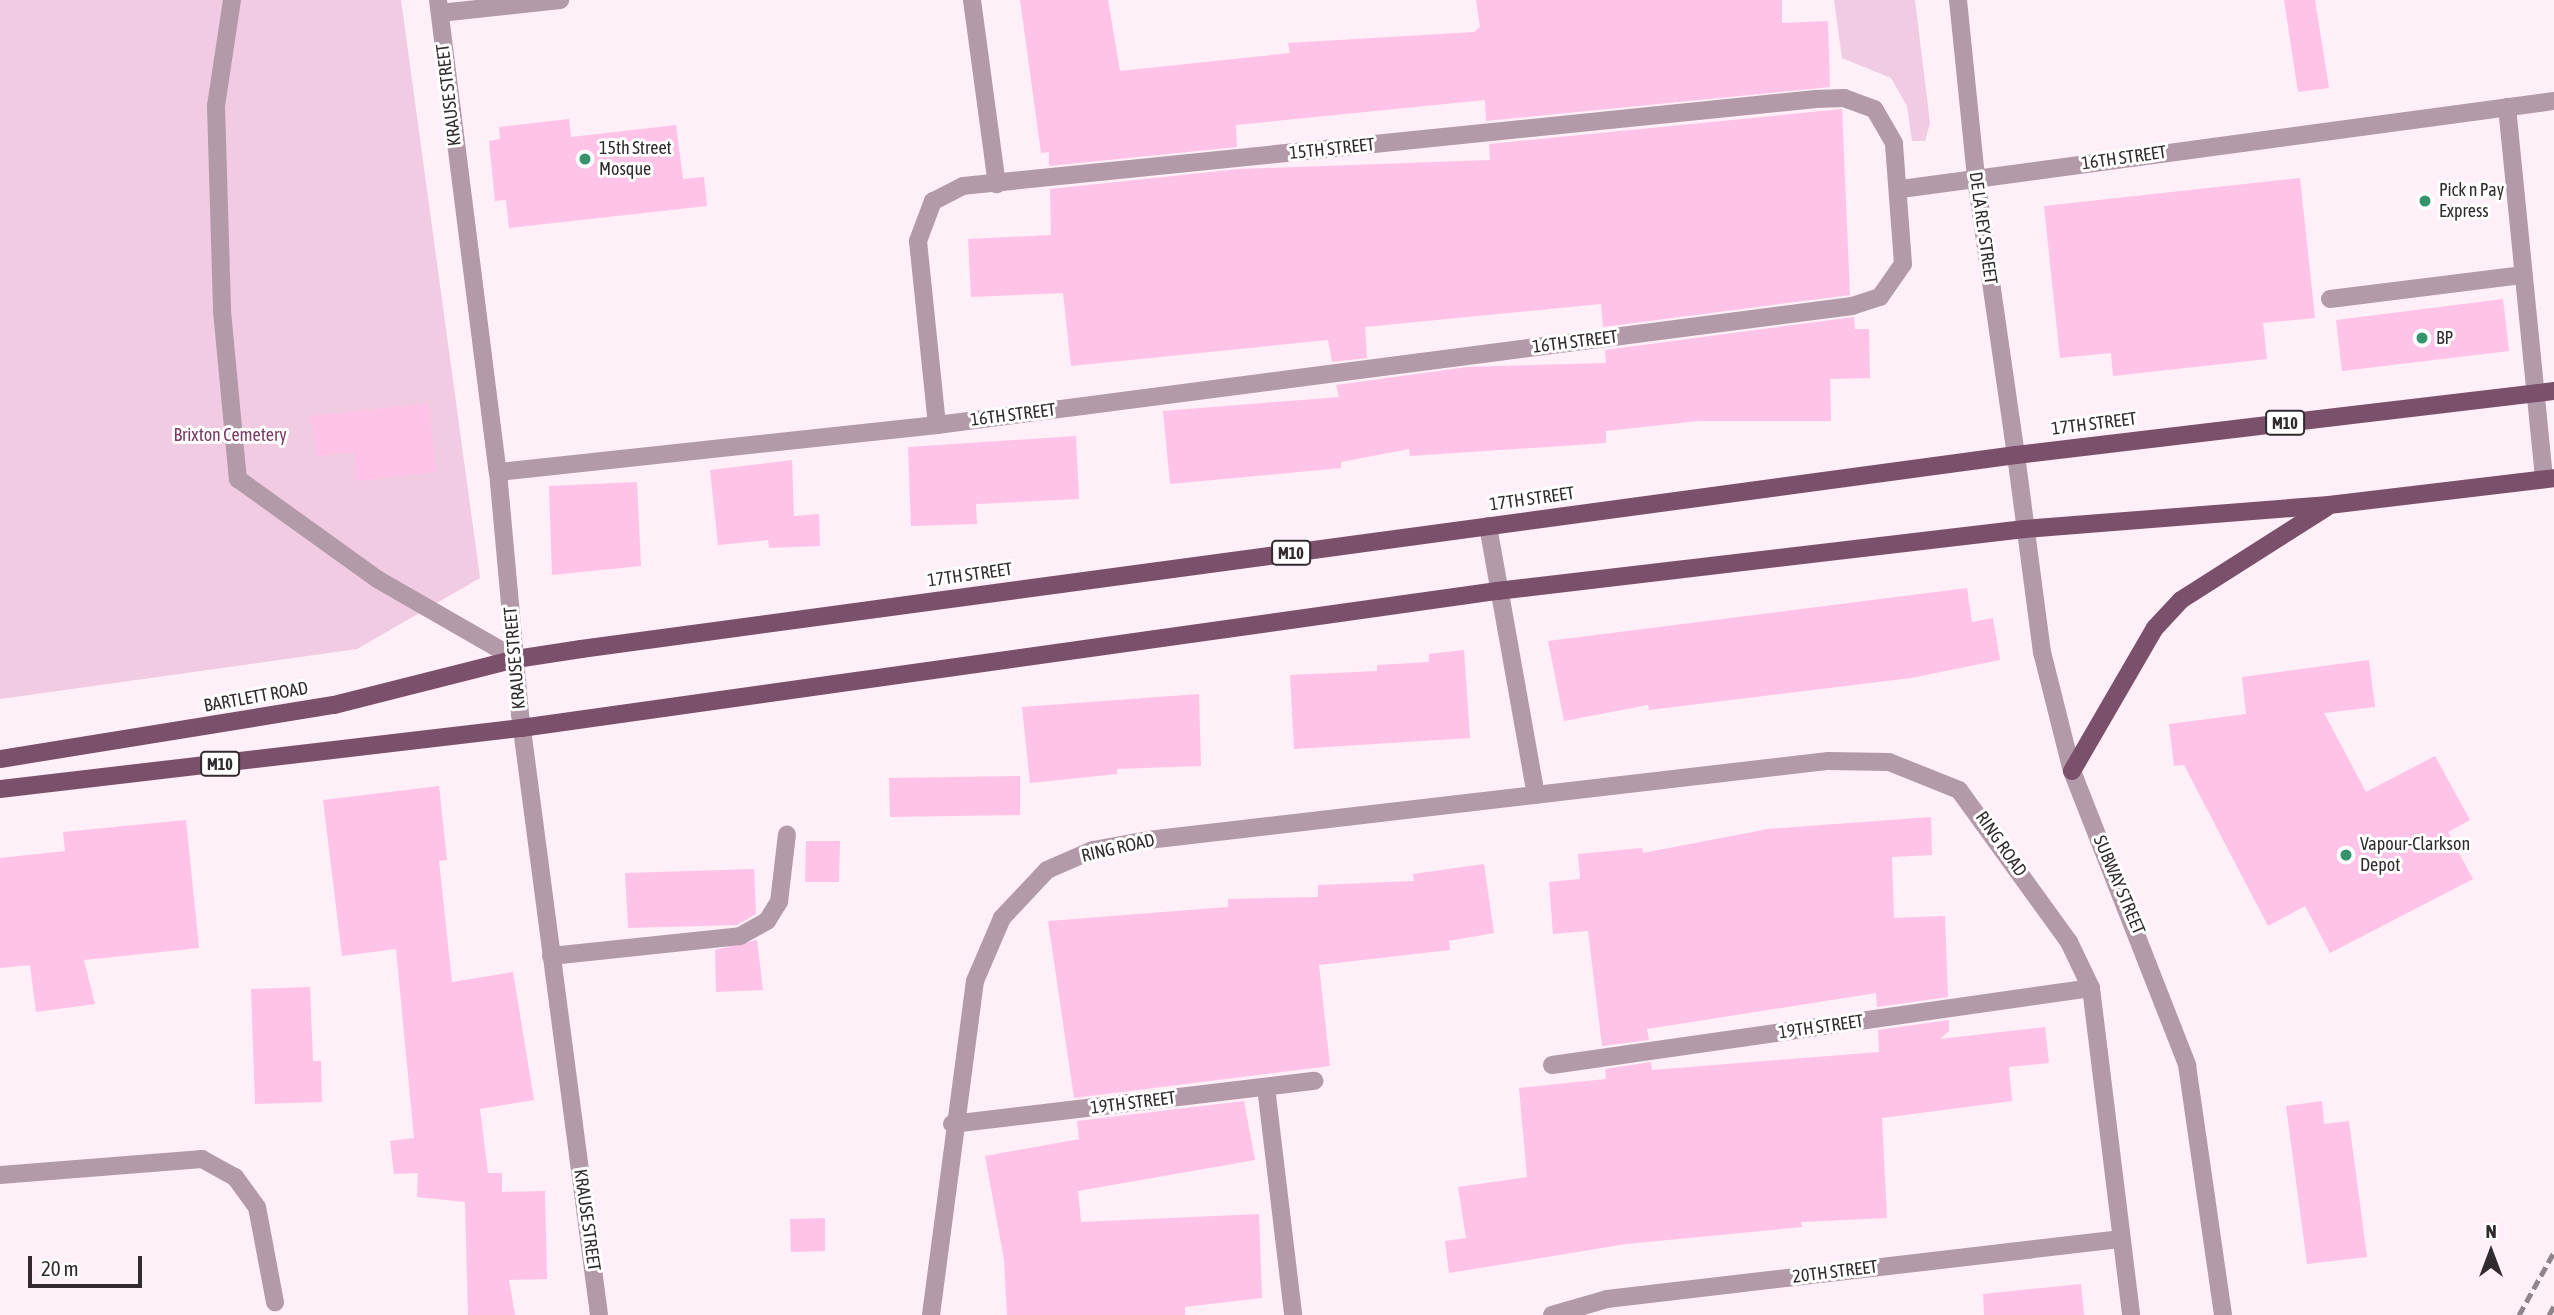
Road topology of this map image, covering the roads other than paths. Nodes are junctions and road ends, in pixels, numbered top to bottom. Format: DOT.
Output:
graph roads {
  1 [pos="232,0"];
  2 [pos="560,0"];
  3 [pos="972,0"];
  4 [pos="1958,0"];
  5 [pos="439,7"];
  6 [pos="2554,101"];
  7 [pos="2507,107"];
  8 [pos="1976,178"];
  9 [pos="997,184"];
  10 [pos="1901,189"];
  11 [pos="2524,275"];
  12 [pos="2330,299"];
  13 [pos="2545,392"];
  14 [pos="937,425"];
  15 [pos="2016,455"];
  16 [pos="498,472"];
  17 [pos="2549,478"];
  18 [pos="2329,505"];
  19 [pos="1488,526"];
  20 [pos="2024,529"];
  21 [pos="1497,592"];
  22 [pos="516,659"];
  23 [pos="521,727"];
  24 [pos="0,759"];
  25 [pos="2072,771"];
  26 [pos="0,789"];
  27 [pos="1536,795"];
  28 [pos="787,834"];
  29 [pos="551,956"];
  30 [pos="2091,988"];
  31 [pos="1552,1065"];
  32 [pos="1314,1081"];
  33 [pos="1266,1087"];
  34 [pos="952,1125"];
  35 [pos="0,1175"];
  36 [pos="2120,1239"];
  37 [pos="275,1302"];
  38 [pos="599,1315"];
  39 [pos="931,1315"];
  40 [pos="1293,1315"];
  41 [pos="1552,1315"];
  42 [pos="2131,1315"];
  43 [pos="2223,1315"];
  1 -- 22 [label="street"];
  2 -- 5 [label="street"];
  3 -- 9 [label="street"];
  4 -- 8 [label="street, DE LA REY STREET"];
  5 -- 16 [label="street, KRAUSE STREET"];
  6 -- 7 [label="street, 16TH STREET"];
  7 -- 8 [label="street, 16TH STREET"];
  7 -- 11 [label="street"];
  8 -- 10 [label="street, 16TH STREET"];
  8 -- 15 [label="street, DE LA REY STREET"];
  9 -- 10 [label="street, 15TH STREET"];
  9 -- 14 [label="street, 15TH STREET"];
  10 -- 14 [label="street, 16TH STREET"];
  11 -- 12 [label="street"];
  11 -- 13 [label="street"];
  13 -- 15 [label="main road, 17TH STREET / M10"];
  13 -- 17 [label="street"];
  14 -- 16 [label="street, 16TH STREET"];
  15 -- 19 [label="main road, 17TH STREET / M10"];
  15 -- 20 [label="street, SUBWAY STREET"];
  16 -- 22 [label="street, KRAUSE STREET"];
  17 -- 18 [label="main road, M10"];
  18 -- 20 [label="main road, M10"];
  18 -- 25 [label="main road"];
  19 -- 21 [label="street"];
  19 -- 22 [label="main road, 17TH STREET / M10"];
  20 -- 21 [label="main road, M10"];
  20 -- 25 [label="street, SUBWAY STREET"];
  21 -- 23 [label="main road, M10"];
  21 -- 27 [label="street"];
  22 -- 23 [label="street, KRAUSE STREET"];
  22 -- 24 [label="main road, BARTLETT ROAD / M10"];
  23 -- 26 [label="main road, M10"];
  23 -- 29 [label="street, KRAUSE STREET"];
  25 -- 43 [label="street, SUBWAY STREET"];
  27 -- 30 [label="street, RING ROAD"];
  27 -- 34 [label="street, RING ROAD"];
  28 -- 29 [label="street"];
  29 -- 38 [label="street, KRAUSE STREET"];
  30 -- 31 [label="street, 19TH STREET"];
  30 -- 36 [label="street, RING ROAD"];
  32 -- 33 [label="street, 19TH STREET"];
  33 -- 34 [label="street, 19TH STREET"];
  33 -- 40 [label="street"];
  34 -- 39 [label="street, RING ROAD"];
  35 -- 37 [label="street"];
  36 -- 41 [label="street, 20TH STREET"];
  36 -- 42 [label="street, RING ROAD"];
}
